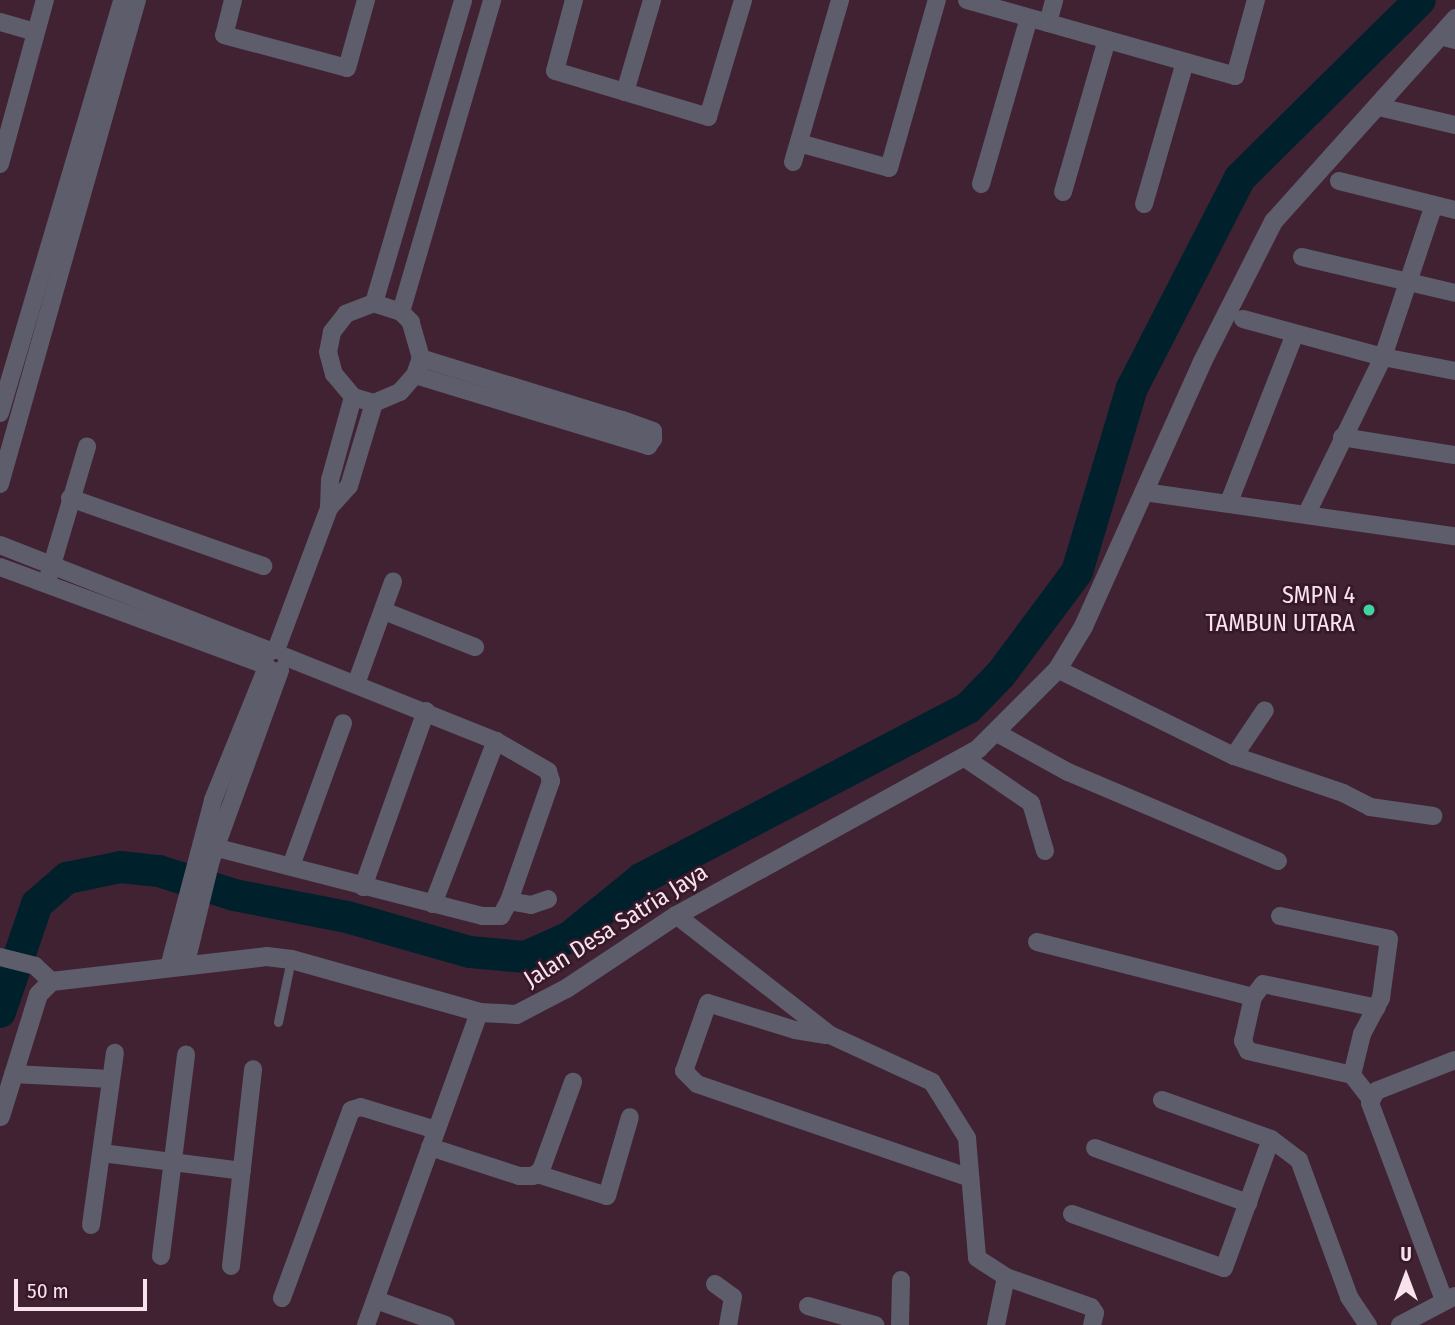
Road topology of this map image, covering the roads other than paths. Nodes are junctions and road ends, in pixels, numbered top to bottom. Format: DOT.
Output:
graph roads {
  1 [pos="45,0"];
  2 [pos="122,0"];
  3 [pos="137,0"];
  4 [pos="233,0"];
  5 [pos="366,0"];
  6 [pos="463,0"];
  7 [pos="492,0"];
  8 [pos="574,0"];
  9 [pos="652,0"];
  10 [pos="743,0"];
  11 [pos="840,0"];
  12 [pos="937,0"];
  13 [pos="967,0"];
  14 [pos="1054,0"];
  15 [pos="1256,0"];
  16 [pos="1029,18"];
  17 [pos="1455,18"];
  18 [pos="0,22"];
  19 [pos="1048,23"];
  20 [pos="35,32"];
  21 [pos="1448,38"];
  22 [pos="1107,40"];
  23 [pos="1185,62"];
  24 [pos="625,92"];
  25 [pos="8,100"];
  26 [pos="1379,107"];
  27 [pos="1455,125"];
  28 [pos="89,143"];
  29 [pos="799,143"];
  30 [pos="793,162"];
  31 [pos="0,164"];
  32 [pos="1339,181"];
  33 [pos="981,184"];
  34 [pos="1063,192"];
  35 [pos="1144,204"];
  36 [pos="1434,205"];
  37 [pos="1455,210"];
  38 [pos="1302,257"];
  39 [pos="1409,285"];
  40 [pos="1455,293"];
  41 [pos="374,303"];
  42 [pos="401,312"];
  43 [pos="1243,319"];
  44 [pos="1295,334"];
  45 [pos="1383,357"];
  46 [pos="418,366"];
  47 [pos="1455,371"];
  48 [pos="353,397"];
  49 [pos="374,403"];
  50 [pos="1,404"];
  51 [pos="24,405"];
  52 [pos="1342,437"];
  53 [pos="87,447"];
  54 [pos="1455,455"];
  55 [pos="0,484"];
  56 [pos="1144,492"];
  57 [pos="70,498"];
  58 [pos="1229,502"];
  59 [pos="329,508"];
  60 [pos="1307,513"];
  61 [pos="1455,536"];
  62 [pos="0,545"];
  63 [pos="51,566"];
  64 [pos="263,566"];
  65 [pos="0,567"];
  66 [pos="393,582"];
  67 [pos="46,584"];
  68 [pos="384,611"];
  69 [pos="475,647"];
  70 [pos="274,660"];
  71 [pos="1057,669"];
  72 [pos="356,684"];
  73 [pos="1265,710"];
  74 [pos="426,711"];
  75 [pos="343,723"];
  76 [pos="997,733"];
  77 [pos="496,741"];
  78 [pos="1234,756"];
  79 [pos="965,758"];
  80 [pos="1433,816"];
  81 [pos="1045,851"];
  82 [pos="206,853"];
  83 [pos="1278,861"];
  84 [pos="291,866"];
  85 [pos="363,887"];
  86 [pos="548,899"];
  87 [pos="509,901"];
  88 [pos="433,904"];
  89 [pos="676,915"];
  90 [pos="1280,916"];
  91 [pos="1037,942"];
  92 [pos="2,958"];
  93 [pos="291,959"];
  94 [pos="178,965"];
  95 [pos="51,981"];
  96 [pos="1253,998"];
  97 [pos="1377,1008"];
  98 [pos="479,1012"];
  99 [pos="278,1022"];
  100 [pos="830,1035"];
  101 [pos="114,1053"];
  102 [pos="186,1055"];
  103 [pos="1455,1060"];
  104 [pos="253,1069"];
  105 [pos="13,1073"];
  106 [pos="1352,1075"];
  107 [pos="111,1079"];
  108 [pos="573,1082"];
  109 [pos="1371,1099"];
  110 [pos="1162,1100"];
  111 [pos="0,1116"];
  112 [pos="630,1117"];
  113 [pos="436,1130"];
  114 [pos="1271,1139"];
  115 [pos="430,1147"];
  116 [pos="1095,1148"];
  117 [pos="102,1153"];
  118 [pos="173,1162"];
  119 [pos="242,1171"];
  120 [pos="537,1174"];
  121 [pos="970,1178"];
  122 [pos="1248,1203"];
  123 [pos="1072,1214"];
  124 [pos="91,1225"];
  125 [pos="161,1256"];
  126 [pos="231,1266"];
  127 [pos="1006,1277"];
  128 [pos="901,1280"];
  129 [pos="715,1284"];
  130 [pos="282,1298"];
  131 [pos="1450,1298"];
  132 [pos="376,1300"];
  133 [pos="808,1306"];
  134 [pos="366,1325"];
  135 [pos="446,1325"];
  136 [pos="729,1325"];
  137 [pos="875,1325"];
  138 [pos="900,1325"];
  139 [pos="996,1325"];
  140 [pos="1092,1325"];
  141 [pos="1368,1325"];
  142 [pos="1400,1325"];
  1 -- 20 [label="street"];
  2 -- 28 [label="street"];
  3 -- 28 [label="street"];
  4 -- 5 [label="street"];
  6 -- 41 [label="street"];
  7 -- 42 [label="street"];
  8 -- 24 [label="street"];
  9 -- 24 [label="street"];
  10 -- 24 [label="street"];
  11 -- 29 [label="street"];
  12 -- 29 [label="street"];
  13 -- 16 [label="street"];
  14 -- 19 [label="street"];
  15 -- 23 [label="street"];
  16 -- 19 [label="street"];
  16 -- 33 [label="street"];
  17 -- 21 [label="street, Jalan Desa Satria Jaya"];
  18 -- 20 [label="street"];
  19 -- 22 [label="street"];
  20 -- 25 [label="street"];
  21 -- 26 [label="street, Jalan Desa Satria Jaya"];
  22 -- 23 [label="street"];
  22 -- 34 [label="street"];
  23 -- 35 [label="street"];
  25 -- 31 [label="street"];
  26 -- 27 [label="street"];
  26 -- 56 [label="street, Jalan Desa Satria Jaya"];
  28 -- 50 [label="street"];
  28 -- 51 [label="street"];
  29 -- 30 [label="street"];
  32 -- 36 [label="street"];
  36 -- 37 [label="street"];
  36 -- 39 [label="street"];
  38 -- 39 [label="street"];
  39 -- 40 [label="street"];
  39 -- 45 [label="street"];
  41 -- 42 [label="street"];
  41 -- 48 [label="street"];
  42 -- 46 [label="street"];
  43 -- 44 [label="street"];
  44 -- 45 [label="street"];
  44 -- 58 [label="street"];
  45 -- 47 [label="street"];
  45 -- 52 [label="street"];
  46 -- 46 [label="street"];
  46 -- 49 [label="street"];
  48 -- 49 [label="street"];
  48 -- 59 [label="street"];
  49 -- 59 [label="street"];
  50 -- 51 [label="street"];
  51 -- 55 [label="street"];
  52 -- 54 [label="street"];
  52 -- 60 [label="street"];
  53 -- 57 [label="street"];
  56 -- 58 [label="street"];
  56 -- 71 [label="street, Jalan Desa Satria Jaya"];
  57 -- 63 [label="street"];
  57 -- 64 [label="street"];
  58 -- 60 [label="street"];
  59 -- 70 [label="street"];
  60 -- 61 [label="street"];
  62 -- 63 [label="street"];
  63 -- 67 [label="street"];
  63 -- 70 [label="street"];
  65 -- 67 [label="street"];
  66 -- 68 [label="street"];
  67 -- 70 [label="street"];
  68 -- 69 [label="street"];
  68 -- 72 [label="street"];
  70 -- 72 [label="street"];
  70 -- 82 [label="street"];
  71 -- 76 [label="street, Jalan Desa Satria Jaya"];
  71 -- 78 [label="street"];
  72 -- 74 [label="street"];
  73 -- 78 [label="street"];
  74 -- 77 [label="street"];
  74 -- 85 [label="street"];
  75 -- 84 [label="street"];
  76 -- 79 [label="street, Jalan Desa Satria Jaya"];
  76 -- 83 [label="street"];
  77 -- 87 [label="street"];
  77 -- 88 [label="street"];
  78 -- 80 [label="street"];
  79 -- 81 [label="street"];
  79 -- 89 [label="street, Jalan Desa Satria Jaya"];
  82 -- 84 [label="street"];
  82 -- 94 [label="street"];
  84 -- 85 [label="street"];
  85 -- 88 [label="street"];
  86 -- 87 [label="street"];
  87 -- 88 [label="street"];
  89 -- 98 [label="street, Jalan Desa Satria Jaya"];
  89 -- 100 [label="street"];
  90 -- 97 [label="street"];
  91 -- 96 [label="street"];
  92 -- 95 [label="street"];
  93 -- 94 [label="street, Jalan Desa Satria Jaya"];
  93 -- 98 [label="street, Jalan Desa Satria Jaya"];
  93 -- 99 [label="lane"];
  94 -- 95 [label="street, Jalan Desa Satria Jaya"];
  95 -- 105 [label="street"];
  96 -- 97 [label="street"];
  96 -- 106 [label="street"];
  97 -- 106 [label="street"];
  98 -- 113 [label="street"];
  100 -- 121 [label="street"];
  100 -- 121 [label="street"];
  101 -- 107 [label="street"];
  102 -- 118 [label="street"];
  103 -- 109 [label="street"];
  104 -- 119 [label="street"];
  105 -- 107 [label="street"];
  105 -- 111 [label="street"];
  106 -- 109 [label="street"];
  107 -- 117 [label="street"];
  108 -- 120 [label="street"];
  109 -- 131 [label="street"];
  110 -- 114 [label="street"];
  112 -- 120 [label="street"];
  113 -- 115 [label="street"];
  113 -- 130 [label="street"];
  114 -- 122 [label="street"];
  114 -- 141 [label="street"];
  115 -- 120 [label="street"];
  115 -- 132 [label="street"];
  116 -- 122 [label="street"];
  117 -- 118 [label="street"];
  117 -- 124 [label="street"];
  118 -- 119 [label="street"];
  118 -- 125 [label="street"];
  119 -- 126 [label="street"];
  121 -- 127 [label="street"];
  122 -- 123 [label="street"];
  127 -- 139 [label="street"];
  127 -- 140 [label="street"];
  128 -- 138 [label="street"];
  129 -- 136 [label="street"];
  131 -- 142 [label="street"];
  132 -- 134 [label="street"];
  132 -- 135 [label="street"];
  133 -- 137 [label="street"];
}
